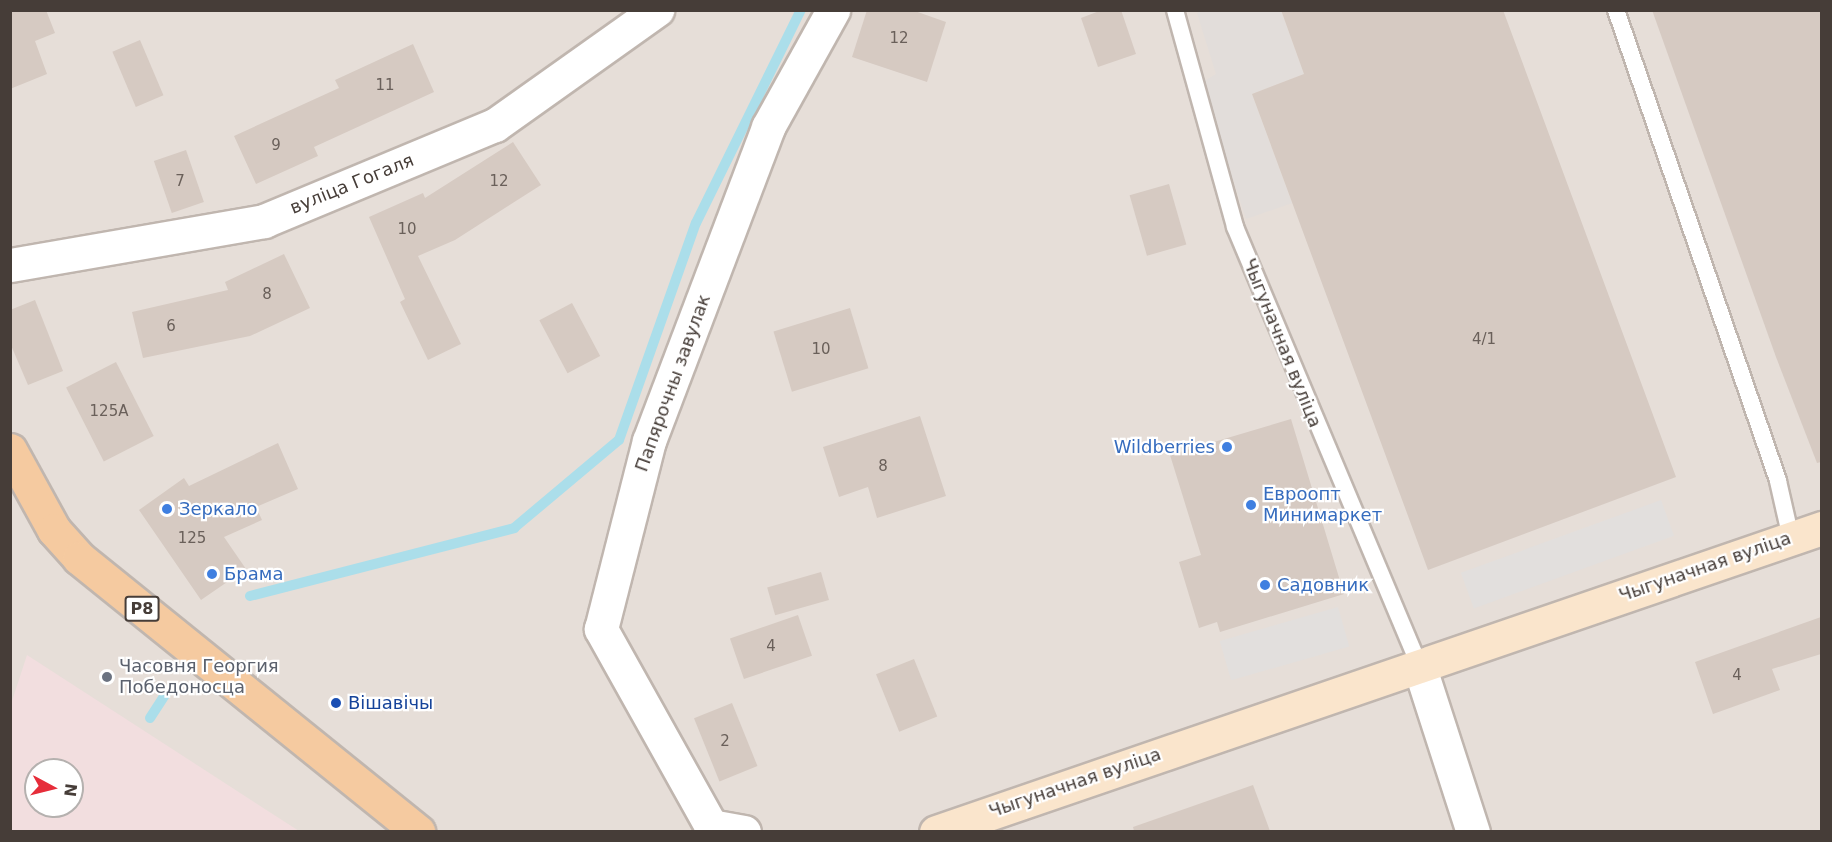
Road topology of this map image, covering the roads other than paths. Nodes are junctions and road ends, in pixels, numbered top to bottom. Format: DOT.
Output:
graph roads {
  1 [pos="657,10"];
  2 [pos="833,10"];
  3 [pos="1175,10"];
  4 [pos="1616,10"];
  5 [pos="10,265"];
  6 [pos="10,450"];
  7 [pos="1821,528"];
  8 [pos="1791,538"];
  9 [pos="1419,665"];
  10 [pos="413,830"];
  11 [pos="744,831"];
  12 [pos="936,831"];
  13 [pos="1473,831"];
  1 -- 5 [label="street, вуліца Гогаля"];
  2 -- 11 [label="street, Папярочны завулак"];
  3 -- 9 [label="lane, Чыгуначная вуліца"];
  4 -- 8 [label="lane"];
  6 -- 10 [label="main road, Р8"];
  7 -- 8 [label="street, Чыгуначная вуліца"];
  8 -- 9 [label="street, Чыгуначная вуліца"];
  9 -- 12 [label="street, Чыгуначная вуліца"];
  9 -- 13 [label="street"];
}
